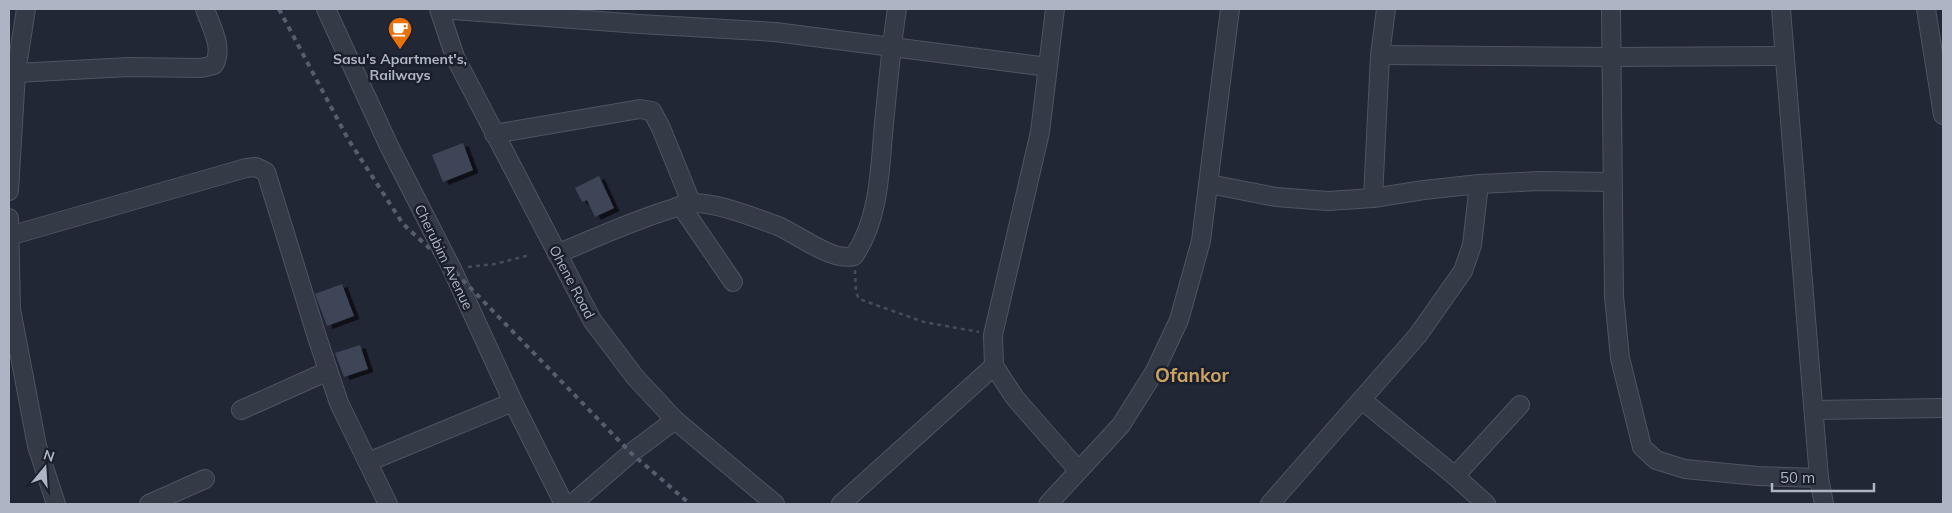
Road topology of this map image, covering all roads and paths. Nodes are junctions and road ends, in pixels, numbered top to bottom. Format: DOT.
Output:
graph roads {
  1 [pos="26,9"];
  2 [pos="205,9"];
  3 [pos="326,9"];
  4 [pos="439,9"];
  5 [pos="897,9"];
  6 [pos="1055,9"];
  7 [pos="1230,9"];
  8 [pos="1386,9"];
  9 [pos="1611,9"];
  10 [pos="1781,9"];
  11 [pos="1926,9"];
  12 [pos="891,47"];
  13 [pos="1380,55"];
  14 [pos="1785,56"];
  15 [pos="1612,57"];
  16 [pos="1048,67"];
  17 [pos="16,73"];
  18 [pos="1943,115"];
  19 [pos="494,134"];
  20 [pos="1612,182"];
  21 [pos="1209,184"];
  22 [pos="1479,184"];
  23 [pos="9,191"];
  24 [pos="1373,198"];
  25 [pos="686,204"];
  26 [pos="9,218"];
  27 [pos="9,236"];
  28 [pos="557,254"];
  29 [pos="530,255"];
  30 [pos="854,256"];
  31 [pos="452,269"];
  32 [pos="733,282"];
  33 [pos="993,335"];
  34 [pos="994,366"];
  35 [pos="328,370"];
  36 [pos="1362,400"];
  37 [pos="513,402"];
  38 [pos="1520,405"];
  39 [pos="1943,408"];
  40 [pos="241,410"];
  41 [pos="1814,410"];
  42 [pos="675,420"];
  43 [pos="368,462"];
  44 [pos="1078,470"];
  45 [pos="1455,476"];
  46 [pos="1820,478"];
  47 [pos="205,479"];
  48 [pos="56,504"];
  49 [pos="148,504"];
  50 [pos="388,504"];
  51 [pos="564,504"];
  52 [pos="572,504"];
  53 [pos="775,504"];
  54 [pos="841,504"];
  55 [pos="1048,504"];
  56 [pos="1270,504"];
  57 [pos="1486,504"];
  58 [pos="1824,504"];
  1 -- 17 [label="street"];
  2 -- 17 [label="street"];
  3 -- 31 [label="street, Cherubim Avenue"];
  4 -- 12 [label="street"];
  4 -- 19 [label="street, Ohene Road"];
  5 -- 12 [label="street"];
  6 -- 16 [label="street"];
  7 -- 21 [label="street"];
  8 -- 13 [label="street"];
  9 -- 15 [label="street"];
  10 -- 14 [label="street"];
  11 -- 18 [label="street"];
  12 -- 16 [label="street"];
  12 -- 30 [label="street"];
  13 -- 15 [label="street"];
  13 -- 24 [label="street"];
  14 -- 15 [label="street"];
  14 -- 41 [label="street"];
  15 -- 20 [label="street"];
  16 -- 33 [label="street"];
  17 -- 23 [label="street"];
  19 -- 25 [label="street"];
  19 -- 28 [label="street, Ohene Road"];
  20 -- 22 [label="street"];
  20 -- 46 [label="street"];
  21 -- 24 [label="street"];
  21 -- 44 [label="street"];
  22 -- 24 [label="street"];
  22 -- 36 [label="street"];
  25 -- 28 [label="street"];
  25 -- 30 [label="street"];
  25 -- 32 [label="street"];
  26 -- 27 [label="street"];
  27 -- 35 [label="street"];
  27 -- 48 [label="street"];
  28 -- 42 [label="street, Ohene Road"];
  29 -- 31 [label="path"];
  30 -- 33 [label="path"];
  31 -- 37 [label="street, Cherubim Avenue"];
  33 -- 34 [label="street"];
  34 -- 44 [label="street"];
  34 -- 54 [label="street"];
  35 -- 40 [label="street"];
  35 -- 43 [label="street"];
  36 -- 45 [label="street"];
  36 -- 56 [label="street"];
  37 -- 43 [label="street"];
  37 -- 51 [label="street, Cherubim Avenue"];
  38 -- 45 [label="street"];
  39 -- 41 [label="street"];
  41 -- 46 [label="street"];
  42 -- 52 [label="street"];
  42 -- 53 [label="street, Ohene Road"];
  43 -- 50 [label="street"];
  44 -- 55 [label="street"];
  45 -- 57 [label="street"];
  46 -- 58 [label="street"];
  47 -- 49 [label="street"];
}
